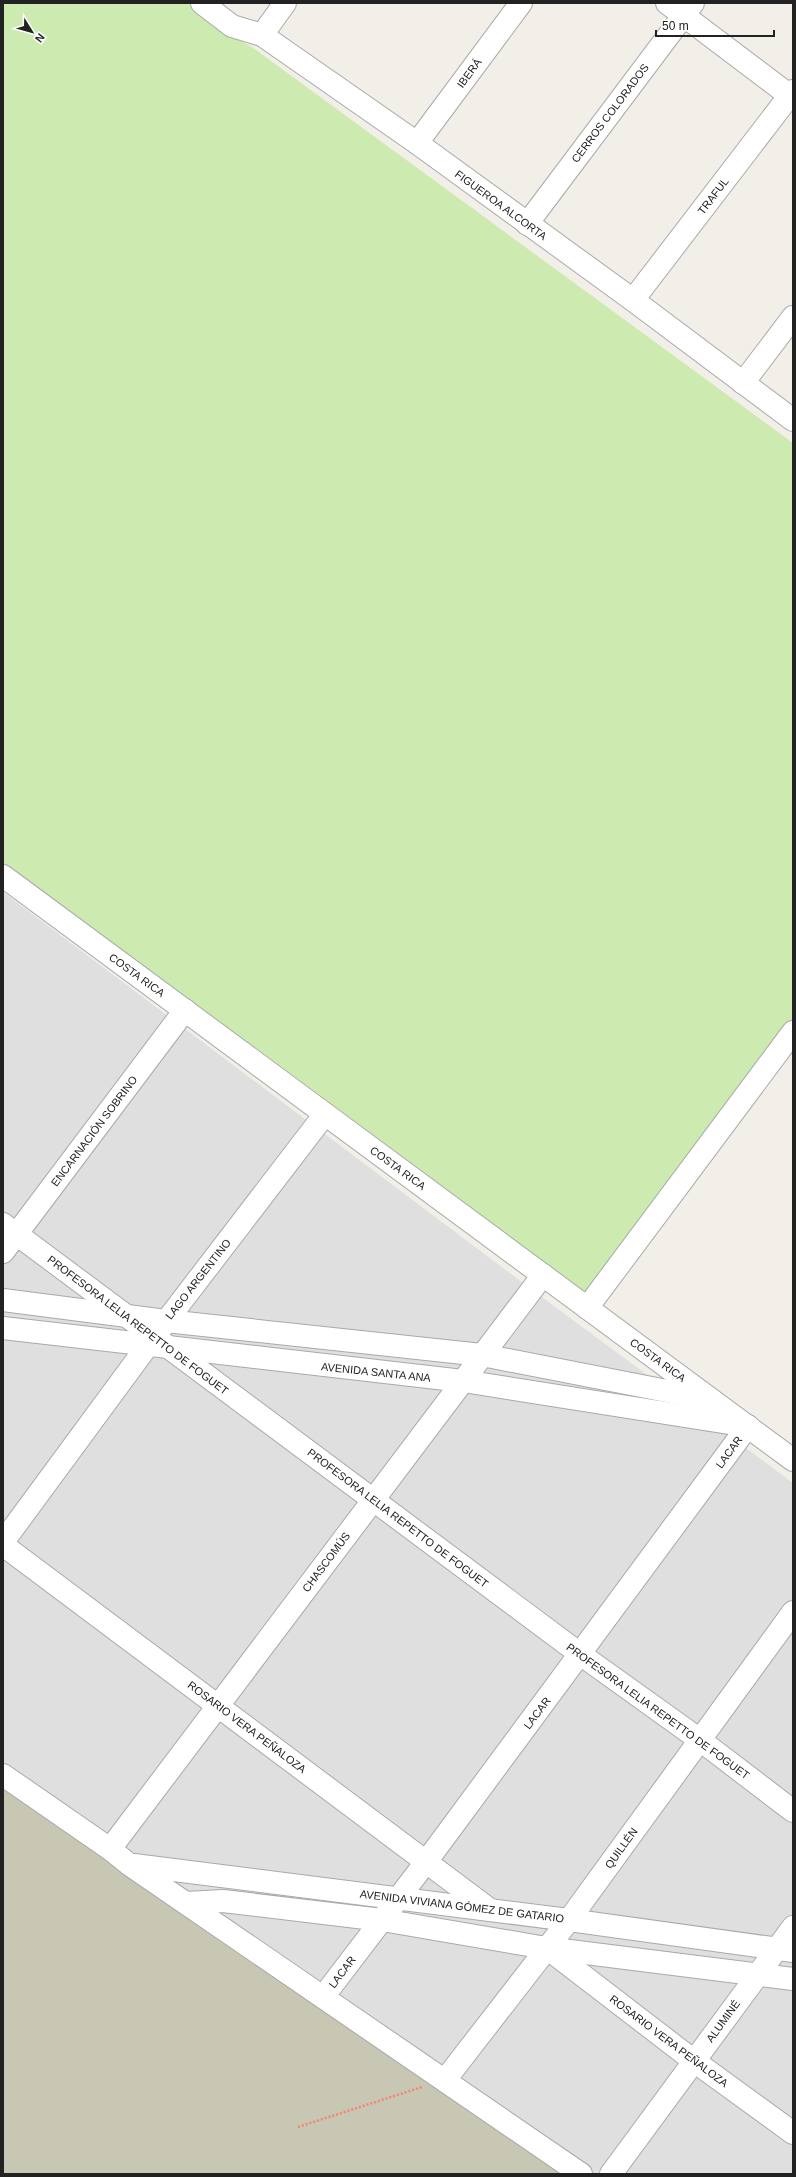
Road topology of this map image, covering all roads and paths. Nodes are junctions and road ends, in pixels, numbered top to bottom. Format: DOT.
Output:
graph roads {
  1 [pos="202,3"];
  2 [pos="285,3"];
  3 [pos="521,3"];
  4 [pos="681,7"];
  5 [pos="262,35"];
  6 [pos="792,95"];
  7 [pos="417,143"];
  8 [pos="527,224"];
  9 [pos="633,300"];
  10 [pos="793,317"];
  11 [pos="743,383"];
  12 [pos="793,420"];
  13 [pos="5,880"];
  14 [pos="185,1010"];
  15 [pos="793,1032"];
  16 [pos="325,1114"];
  17 [pos="10,1229"];
  18 [pos="3,1252"];
  19 [pos="543,1275"];
  20 [pos="3,1300"];
  21 [pos="587,1308"];
  22 [pos="124,1316"];
  23 [pos="3,1328"];
  24 [pos="159,1338"];
  25 [pos="482,1355"];
  26 [pos="463,1382"];
  27 [pos="713,1400"];
  28 [pos="748,1426"];
  29 [pos="793,1460"];
  30 [pos="373,1500"];
  31 [pos="3,1542"];
  32 [pos="3,1546"];
  33 [pos="793,1612"];
  34 [pos="580,1654"];
  35 [pos="218,1705"];
  36 [pos="700,1740"];
  37 [pos="3,1775"];
  38 [pos="793,1811"];
  39 [pos="110,1849"];
  40 [pos="426,1862"];
  41 [pos="130,1865"];
  42 [pos="398,1899"];
  43 [pos="186,1903"];
  44 [pos="490,1910"];
  45 [pos="382,1920"];
  46 [pos="568,1920"];
  47 [pos="793,1927"];
  48 [pos="546,1948"];
  49 [pos="785,1950"];
  50 [pos="758,1974"];
  51 [pos="793,1979"];
  52 [pos="323,1997"];
  53 [pos="694,2061"];
  54 [pos="445,2080"];
  55 [pos="298,2127"];
  56 [pos="793,2133"];
  57 [pos="581,2174"];
  58 [pos="611,2174"];
  1 -- 5 [label="street, FIGUEROA ALCORTA"];
  2 -- 5 [label="street"];
  3 -- 7 [label="street, IBERÁ"];
  4 -- 6 [label="street"];
  4 -- 8 [label="street, CERROS COLORADOS"];
  5 -- 7 [label="street, FIGUEROA ALCORTA"];
  6 -- 9 [label="street, TRAFUL"];
  7 -- 8 [label="street, FIGUEROA ALCORTA"];
  8 -- 9 [label="street, FIGUEROA ALCORTA"];
  9 -- 11 [label="street, FIGUEROA ALCORTA"];
  10 -- 11 [label="street"];
  11 -- 12 [label="street, FIGUEROA ALCORTA"];
  13 -- 14 [label="street, COSTA RICA"];
  14 -- 16 [label="street, COSTA RICA"];
  14 -- 17 [label="street, ENCARNACIÓN SOBRINO"];
  15 -- 21 [label="street"];
  16 -- 19 [label="street, COSTA RICA"];
  16 -- 24 [label="street, LAGO ARGENTINO"];
  17 -- 18 [label="street, ENCARNACIÓN SOBRINO"];
  17 -- 22 [label="street, PROFESORA LELIA REPETTO DE FOGUET"];
  19 -- 21 [label="street, COSTA RICA"];
  19 -- 25 [label="street, CHASCOMÚS"];
  20 -- 22 [label="street, AVENIDA SANTA ANA"];
  21 -- 27 [label="street, COSTA RICA"];
  22 -- 24 [label="street, AVENIDA SANTA ANA"];
  23 -- 24 [label="street, AVENIDA SANTA ANA"];
  24 -- 25 [label="street, AVENIDA SANTA ANA"];
  24 -- 26 [label="street, AVENIDA SANTA ANA"];
  24 -- 30 [label="street, PROFESORA LELIA REPETTO DE FOGUET"];
  24 -- 31 [label="street, LAGO ARGENTINO"];
  25 -- 26 [label="street, CHASCOMÚS"];
  25 -- 27 [label="street, AVENIDA SANTA ANA"];
  26 -- 28 [label="street, AVENIDA SANTA ANA"];
  26 -- 30 [label="street, CHASCOMÚS"];
  27 -- 28 [label="street, COSTA RICA"];
  28 -- 29 [label="street, COSTA RICA"];
  28 -- 34 [label="street, LACAR"];
  30 -- 34 [label="street, PROFESORA LELIA REPETTO DE FOGUET"];
  30 -- 35 [label="street, CHASCOMÚS"];
  32 -- 35 [label="street, ROSARIO VERA PEÑALOZA"];
  33 -- 36 [label="street, QUILLÉN"];
  34 -- 36 [label="street, PROFESORA LELIA REPETTO DE FOGUET"];
  34 -- 40 [label="street, LACAR"];
  35 -- 39 [label="street, CHASCOMÚS"];
  35 -- 40 [label="street, ROSARIO VERA PEÑALOZA"];
  36 -- 38 [label="street, PROFESORA LELIA REPETTO DE FOGUET"];
  36 -- 46 [label="street, QUILLÉN"];
  37 -- 39 [label="street"];
  39 -- 41 [label="street"];
  40 -- 42 [label="street, LACAR"];
  40 -- 44 [label="street, ROSARIO VERA PEÑALOZA"];
  41 -- 42 [label="street, AVENIDA VIVIANA GÓMEZ DE GATARIO"];
  41 -- 43 [label="street"];
  42 -- 44 [label="street, AVENIDA VIVIANA GÓMEZ DE GATARIO"];
  42 -- 45 [label="street, LACAR"];
  43 -- 45 [label="street"];
  43 -- 52 [label="street"];
  44 -- 46 [label="street, AVENIDA VIVIANA GÓMEZ DE GATARIO"];
  45 -- 48 [label="street"];
  45 -- 52 [label="street, LACAR"];
  46 -- 48 [label="street, QUILLÉN"];
  46 -- 49 [label="street, AVENIDA VIVIANA GÓMEZ DE GATARIO"];
  47 -- 49 [label="street, ALUMINÉ"];
  48 -- 50 [label="street"];
  48 -- 53 [label="street, ROSARIO VERA PEÑALOZA"];
  48 -- 54 [label="street, QUILLÉN"];
  49 -- 50 [label="street, ALUMINÉ"];
  50 -- 51 [label="street"];
  50 -- 53 [label="street, ALUMINÉ"];
  52 -- 54 [label="street"];
  53 -- 56 [label="street, ROSARIO VERA PEÑALOZA"];
  53 -- 58 [label="street, ALUMINÉ"];
  54 -- 55 [label="path"];
  54 -- 57 [label="street"];
}
